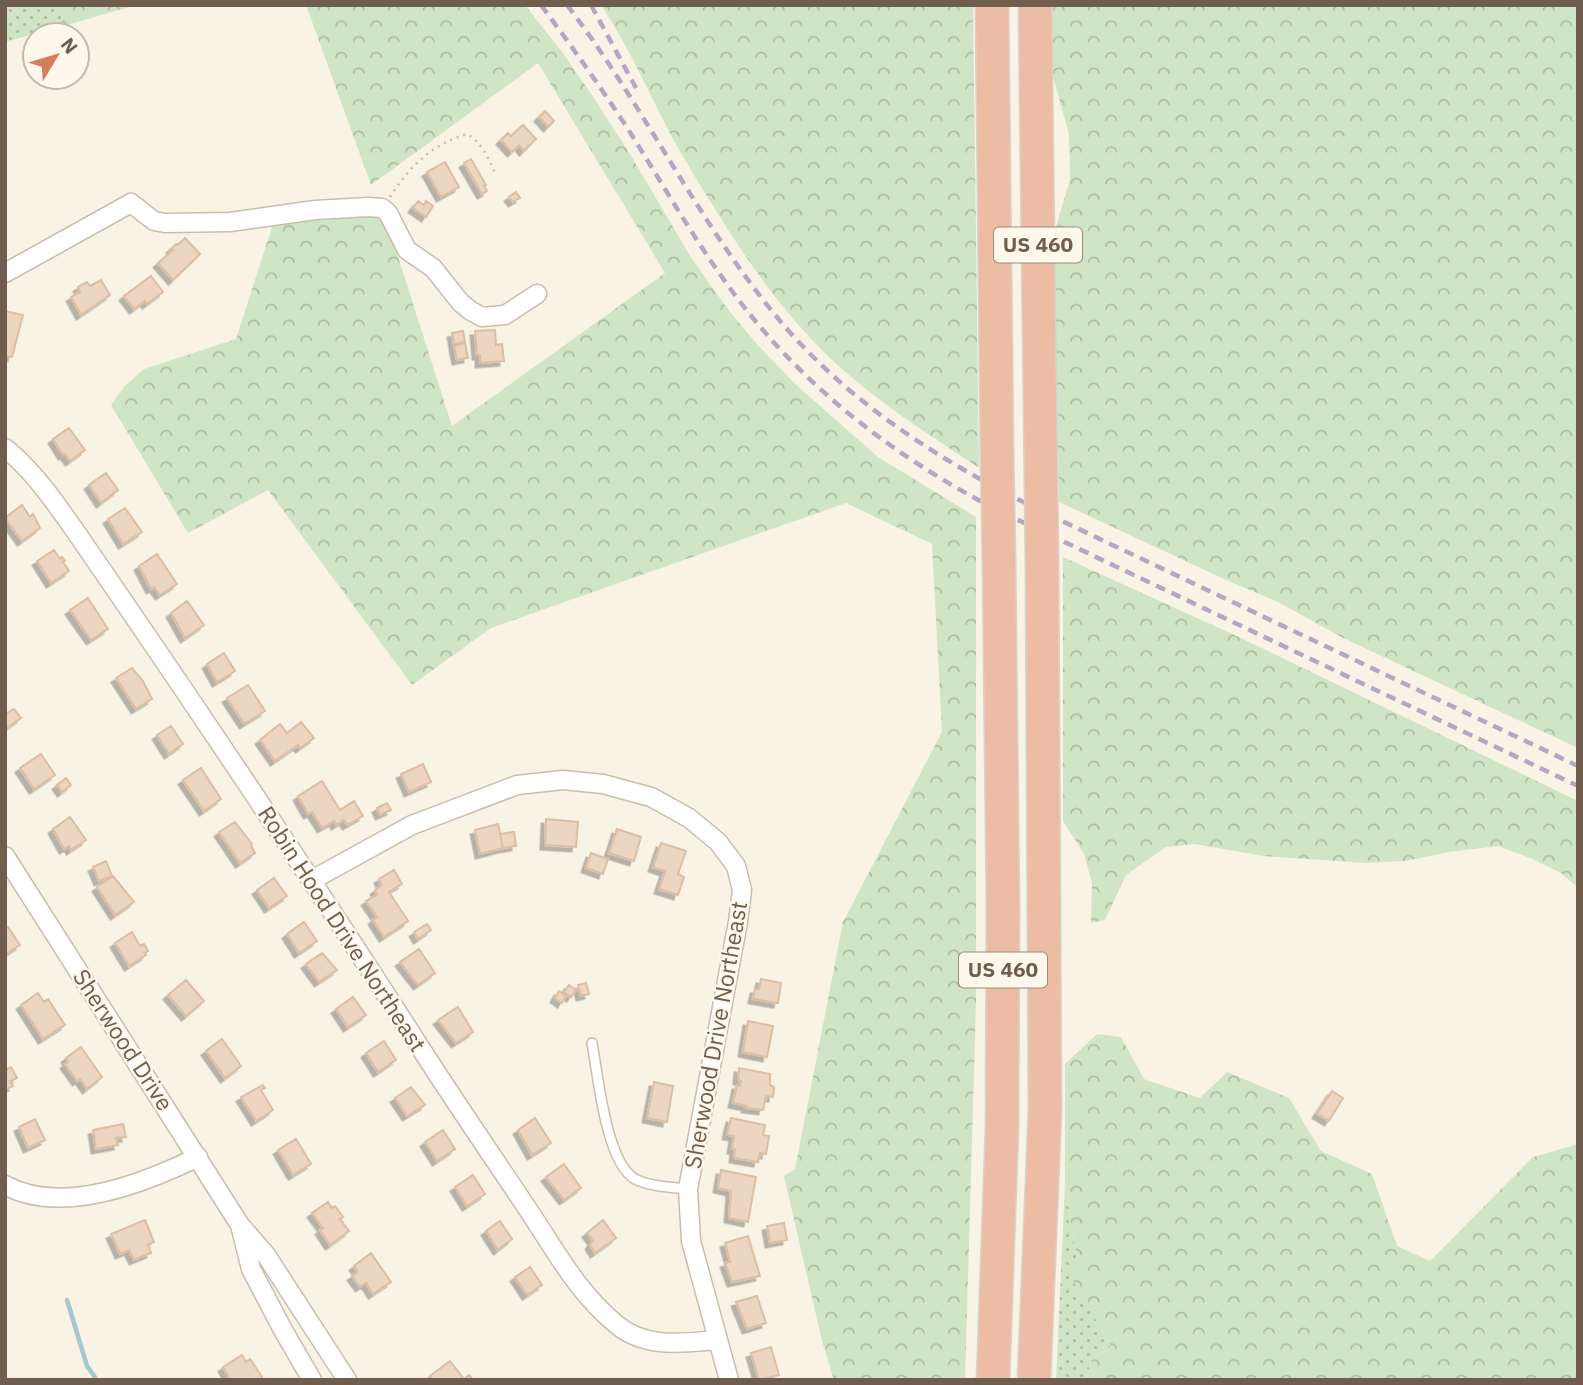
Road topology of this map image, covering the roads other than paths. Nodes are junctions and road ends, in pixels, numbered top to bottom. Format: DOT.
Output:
graph roads {
  1 [pos="992,5"];
  2 [pos="1035,5"];
  3 [pos="5,273"];
  4 [pos="537,294"];
  5 [pos="5,448"];
  6 [pos="5,856"];
  7 [pos="312,880"];
  8 [pos="592,1043"];
  9 [pos="198,1157"];
  10 [pos="5,1185"];
  11 [pos="688,1189"];
  12 [pos="240,1226"];
  13 [pos="718,1340"];
  14 [pos="312,1380"];
  15 [pos="347,1380"];
  16 [pos="729,1380"];
  17 [pos="992,1380"];
  18 [pos="1034,1380"];
  1 -- 17 [label="highway, US 460, bridge"];
  2 -- 18 [label="highway, US 460, bridge"];
  3 -- 4 [label="street"];
  5 -- 7 [label="street, Robin Hood Drive Northeast"];
  6 -- 9 [label="street, Sherwood Drive"];
  7 -- 11 [label="street, Sherwood Drive Northeast"];
  7 -- 13 [label="street, Robin Hood Drive Northeast"];
  8 -- 11 [label="lane"];
  9 -- 10 [label="street"];
  9 -- 12 [label="street, Sherwood Drive"];
  11 -- 13 [label="street, Sherwood Drive Northeast"];
  12 -- 14 [label="street, Sherwood Drive"];
  12 -- 15 [label="street, Sherwood Drive"];
  13 -- 16 [label="street, Sherwood Drive Northeast"];
}
